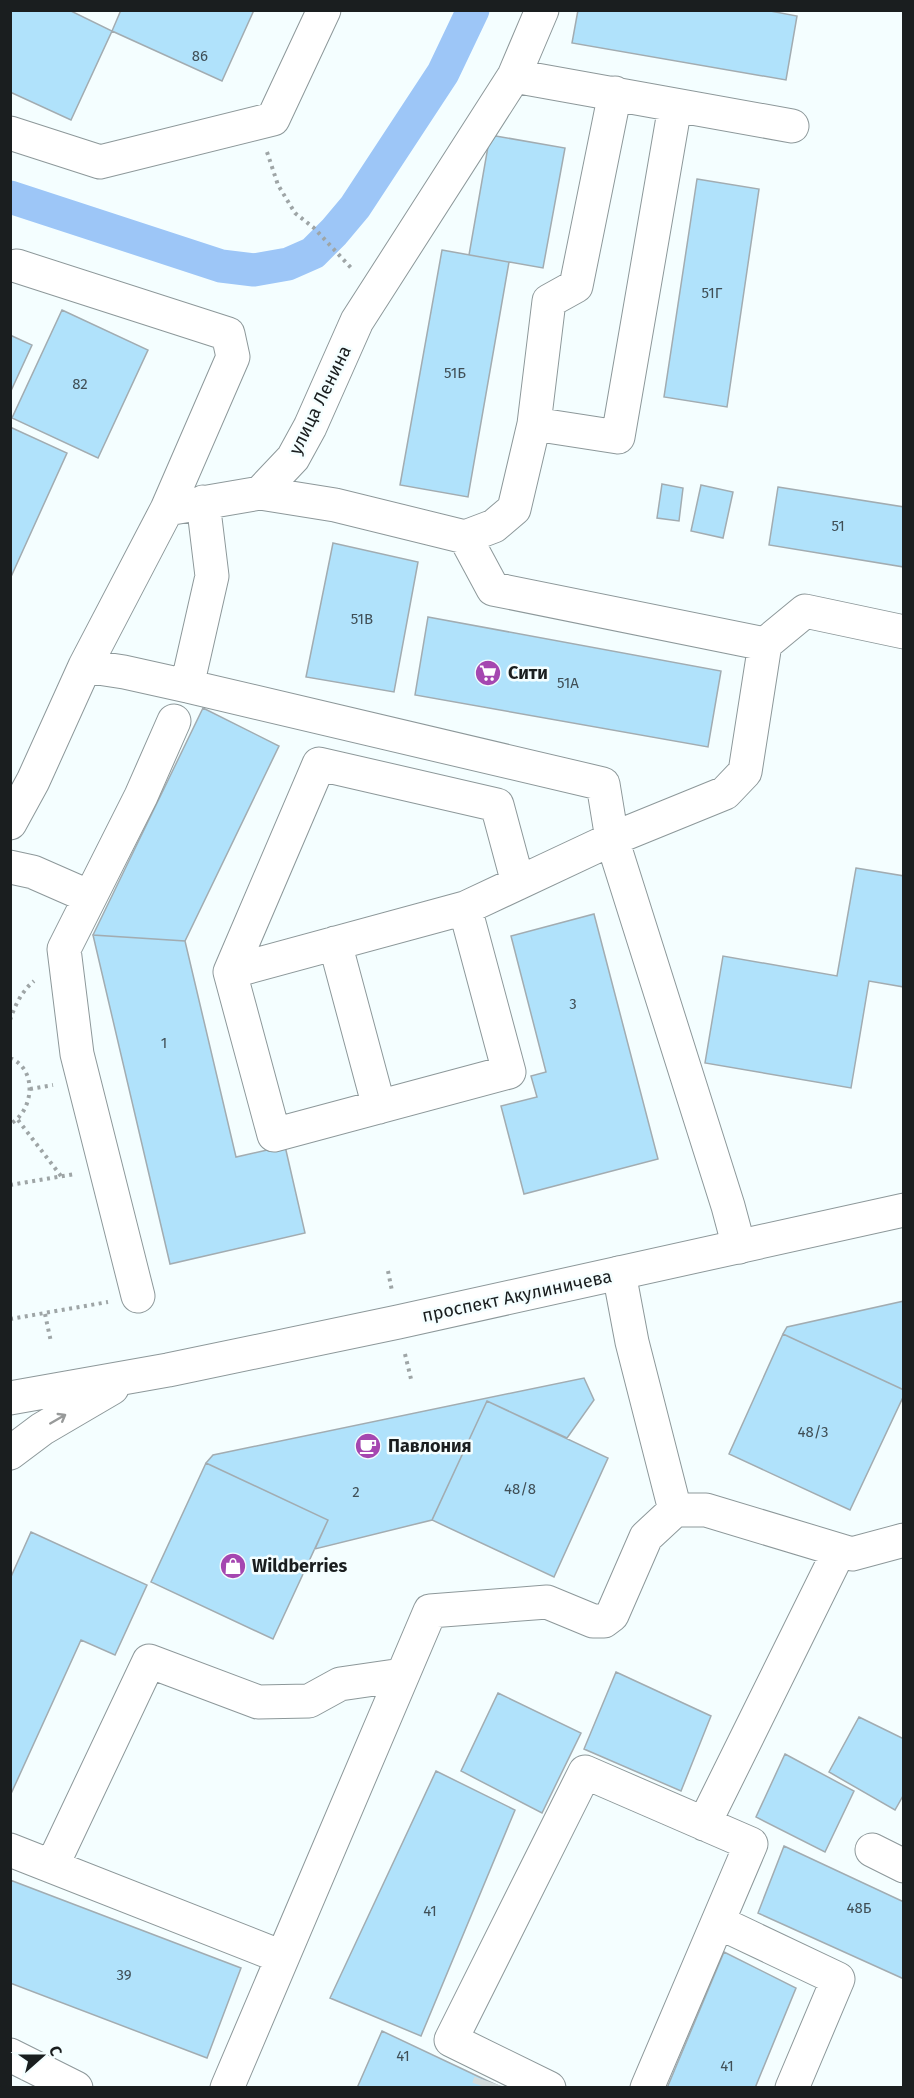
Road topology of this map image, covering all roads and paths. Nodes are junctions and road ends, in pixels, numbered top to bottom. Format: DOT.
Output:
graph roads {
  1 [pos="324,10"];
  2 [pos="542,10"];
  3 [pos="514,76"];
  4 [pos="615,93"];
  5 [pos="675,106"];
  6 [pos="273,119"];
  7 [pos="792,126"];
  8 [pos="10,133"];
  9 [pos="350,265"];
  10 [pos="17,266"];
  11 [pos="534,424"];
  12 [pos="260,493"];
  13 [pos="203,502"];
  14 [pos="167,509"];
  15 [pos="465,537"];
  16 [pos="903,632"];
  17 [pos="765,644"];
  18 [pos="85,666"];
  19 [pos="187,686"];
  20 [pos="174,721"];
  21 [pos="10,823"];
  22 [pos="612,839"];
  23 [pos="10,867"];
  24 [pos="518,883"];
  25 [pos="90,897"];
  26 [pos="465,908"];
  27 [pos="335,943"];
  28 [pos="230,972"];
  29 [pos="10,1058"];
  30 [pos="379,1107"];
  31 [pos="18,1120"];
  32 [pos="10,1124"];
  33 [pos="106,1169"];
  34 [pos="61,1176"];
  35 [pos="10,1185"];
  36 [pos="903,1210"];
  37 [pos="739,1247"];
  38 [pos="619,1273"];
  39 [pos="138,1296"];
  40 [pos="45,1314"];
  41 [pos="10,1320"];
  42 [pos="51,1342"];
  43 [pos="129,1378"];
  44 [pos="10,1398"];
  45 [pos="10,1453"];
  46 [pos="675,1510"];
  47 [pos="903,1540"];
  48 [pos="839,1551"];
  49 [pos="402,1675"];
  50 [pos="704,1824"];
  51 [pos="10,1850"];
  52 [pos="872,1850"];
  53 [pos="52,1866"];
  54 [pos="903,1866"];
  55 [pos="718,1922"];
  56 [pos="282,1957"];
  57 [pos="10,2055"];
  58 [pos="76,2088"];
  59 [pos="227,2088"];
  60 [pos="549,2088"];
  61 [pos="647,2088"];
  62 [pos="792,2088"];
  1 -- 6 [label="street"];
  2 -- 3 [label="street, улица Ленина"];
  3 -- 4 [label="street"];
  3 -- 12 [label="street, улица Ленина"];
  4 -- 5 [label="street"];
  4 -- 11 [label="street"];
  5 -- 7 [label="street"];
  5 -- 11 [label="street"];
  6 -- 8 [label="street"];
  6 -- 9 [label="path"];
  10 -- 14 [label="street"];
  11 -- 15 [label="street"];
  12 -- 13 [label="street"];
  12 -- 15 [label="street"];
  13 -- 14 [label="street"];
  13 -- 19 [label="street"];
  14 -- 18 [label="street"];
  15 -- 17 [label="street"];
  16 -- 17 [label="street"];
  17 -- 22 [label="street"];
  18 -- 19 [label="street"];
  18 -- 21 [label="street"];
  19 -- 22 [label="street"];
  20 -- 25 [label="street"];
  22 -- 24 [label="street"];
  22 -- 37 [label="street"];
  23 -- 25 [label="street"];
  24 -- 26 [label="street"];
  24 -- 28 [label="street"];
  25 -- 33 [label="street"];
  26 -- 27 [label="street"];
  26 -- 30 [label="street"];
  27 -- 28 [label="street"];
  27 -- 30 [label="street"];
  28 -- 30 [label="street"];
  29 -- 31 [label="path"];
  31 -- 32 [label="path"];
  31 -- 34 [label="path"];
  33 -- 34 [label="path"];
  33 -- 39 [label="street"];
  34 -- 35 [label="path"];
  36 -- 37 [label="street, проспект Акулиничева"];
  37 -- 38 [label="street, проспект Акулиничева"];
  38 -- 43 [label="street, проспект Акулиничева"];
  38 -- 46 [label="street"];
  39 -- 40 [label="path"];
  40 -- 41 [label="path"];
  40 -- 42 [label="path"];
  43 -- 44 [label="street, проспект Акулиничева"];
  45 -- 43 [label="street, one-way"];
  46 -- 48 [label="street"];
  46 -- 49 [label="street"];
  47 -- 48 [label="street"];
  48 -- 50 [label="street"];
  49 -- 53 [label="street"];
  49 -- 56 [label="street"];
  50 -- 55 [label="street"];
  50 -- 60 [label="street"];
  51 -- 53 [label="street"];
  52 -- 54 [label="street"];
  53 -- 56 [label="street"];
  55 -- 61 [label="street"];
  55 -- 62 [label="street"];
  56 -- 59 [label="street"];
  57 -- 58 [label="street"];
}
